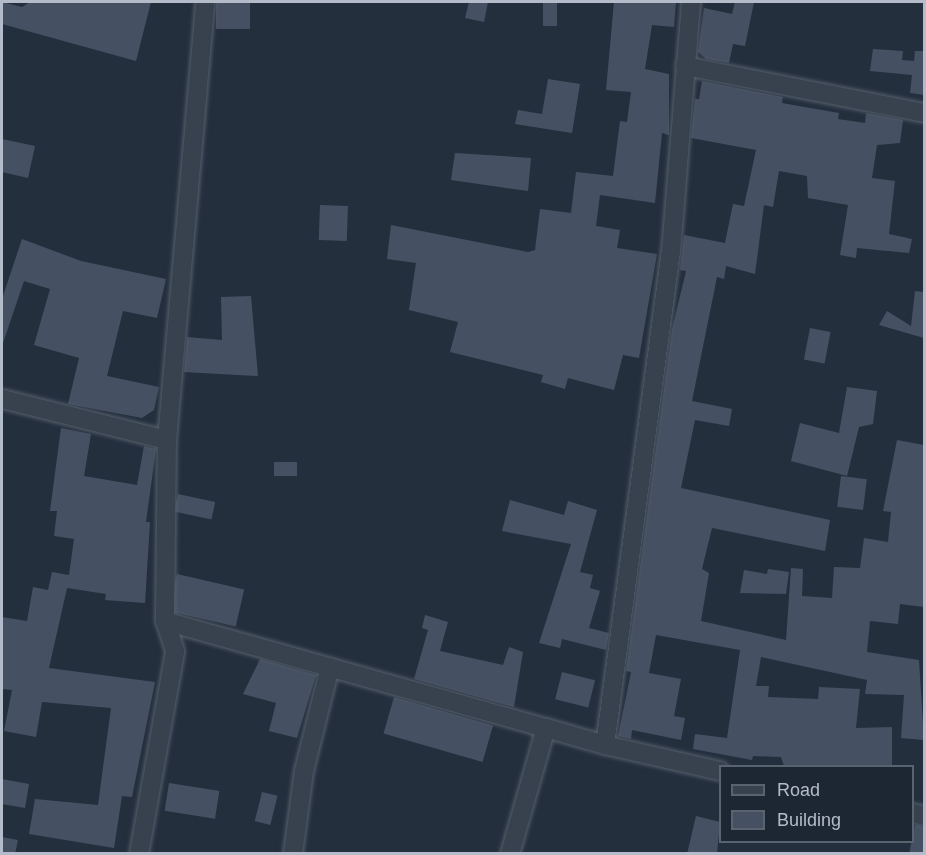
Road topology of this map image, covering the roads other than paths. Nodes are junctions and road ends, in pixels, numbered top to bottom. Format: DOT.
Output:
graph roads {
  1 [pos="205,2"];
  2 [pos="691,2"];
  3 [pos="685,66"];
  4 [pos="924,113"];
  5 [pos="2,399"];
  6 [pos="167,440"];
  7 [pos="165,621"];
  8 [pos="330,667"];
  9 [pos="546,728"];
  10 [pos="605,745"];
  11 [pos="719,771"];
  12 [pos="139,854"];
  13 [pos="293,854"];
  14 [pos="510,854"];
  1 -- 6 [label="street"];
  2 -- 3 [label="street"];
  3 -- 4 [label="street"];
  3 -- 10 [label="street"];
  5 -- 6 [label="street"];
  6 -- 7 [label="street"];
  7 -- 8 [label="street"];
  7 -- 12 [label="street"];
  8 -- 9 [label="street"];
  8 -- 13 [label="street"];
  9 -- 10 [label="street"];
  9 -- 14 [label="street"];
  10 -- 11 [label="street"];
}
